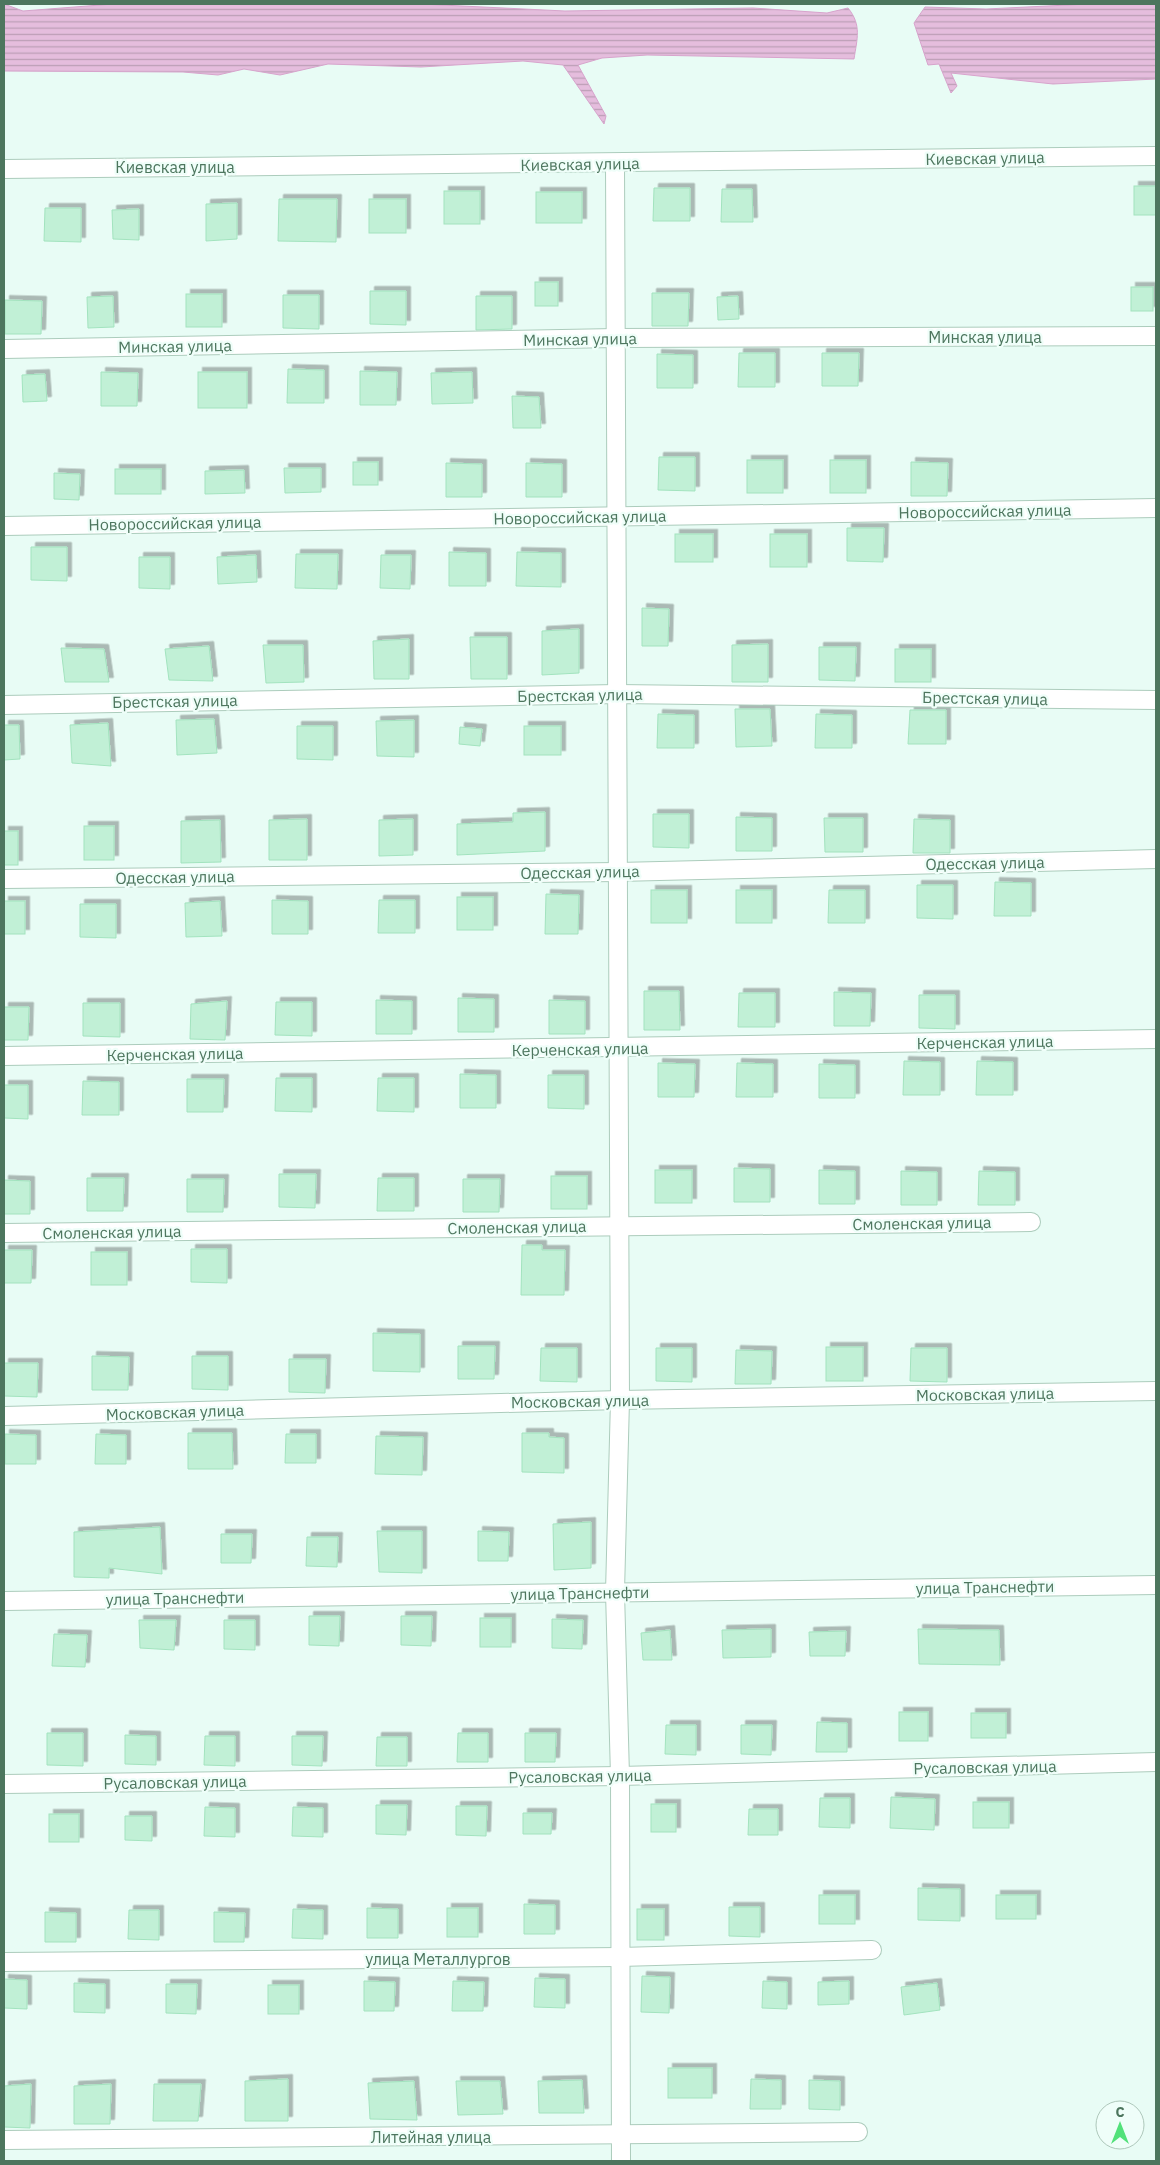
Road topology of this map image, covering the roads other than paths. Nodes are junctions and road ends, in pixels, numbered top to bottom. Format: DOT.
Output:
graph roads {
  1 [pos="1156,156"];
  2 [pos="615,163"];
  3 [pos="4,169"];
  4 [pos="1156,336"];
  5 [pos="615,338"];
  6 [pos="4,349"];
  7 [pos="1156,508"];
  8 [pos="616,517"];
  9 [pos="4,526"];
  10 [pos="617,694"];
  11 [pos="1156,700"];
  12 [pos="4,704"];
  13 [pos="1156,859"];
  14 [pos="618,872"];
  15 [pos="4,879"];
  16 [pos="1156,1039"];
  17 [pos="618,1048"];
  18 [pos="4,1056"];
  19 [pos="1031,1222"];
  20 [pos="619,1226"];
  21 [pos="4,1233"];
  22 [pos="1156,1391"];
  23 [pos="620,1400"];
  24 [pos="4,1416"];
  25 [pos="1156,1585"];
  26 [pos="615,1592"];
  27 [pos="4,1601"];
  28 [pos="1156,1762"];
  29 [pos="620,1776"];
  30 [pos="4,1784"];
  31 [pos="872,1950"];
  32 [pos="620,1958"];
  33 [pos="4,1962"];
  34 [pos="858,2132"];
  35 [pos="621,2136"];
  36 [pos="4,2140"];
  37 [pos="621,2161"];
  1 -- 2 [label="street, Киевская улица"];
  2 -- 3 [label="street, Киевская улица"];
  2 -- 5 [label="street"];
  4 -- 5 [label="street, Минская улица"];
  5 -- 6 [label="street, Минская улица"];
  5 -- 8 [label="street"];
  7 -- 8 [label="street, Новороссийская улица"];
  8 -- 9 [label="street, Новороссийская улица"];
  8 -- 10 [label="street"];
  10 -- 11 [label="street, Брестская улица"];
  10 -- 12 [label="street, Брестская улица"];
  10 -- 14 [label="street"];
  13 -- 14 [label="street, Одесская улица"];
  14 -- 15 [label="street, Одесская улица"];
  14 -- 17 [label="street"];
  16 -- 17 [label="street, Керченская улица"];
  17 -- 18 [label="street, Керченская улица"];
  17 -- 20 [label="street"];
  19 -- 20 [label="street, Смоленская улица"];
  20 -- 21 [label="street, Смоленская улица"];
  20 -- 23 [label="street"];
  22 -- 23 [label="street, Московская улица"];
  23 -- 24 [label="street, Московская улица"];
  23 -- 26 [label="street"];
  25 -- 26 [label="street, улица Транснефти"];
  26 -- 27 [label="street, улица Транснефти"];
  26 -- 29 [label="street"];
  28 -- 29 [label="street, Русаловская улица"];
  29 -- 30 [label="street, Русаловская улица"];
  29 -- 32 [label="street"];
  31 -- 32 [label="street, улица Металлургов"];
  32 -- 33 [label="street, улица Металлургов"];
  32 -- 35 [label="street"];
  34 -- 35 [label="street, Литейная улица"];
  35 -- 36 [label="street, Литейная улица"];
  35 -- 37 [label="street"];
}
